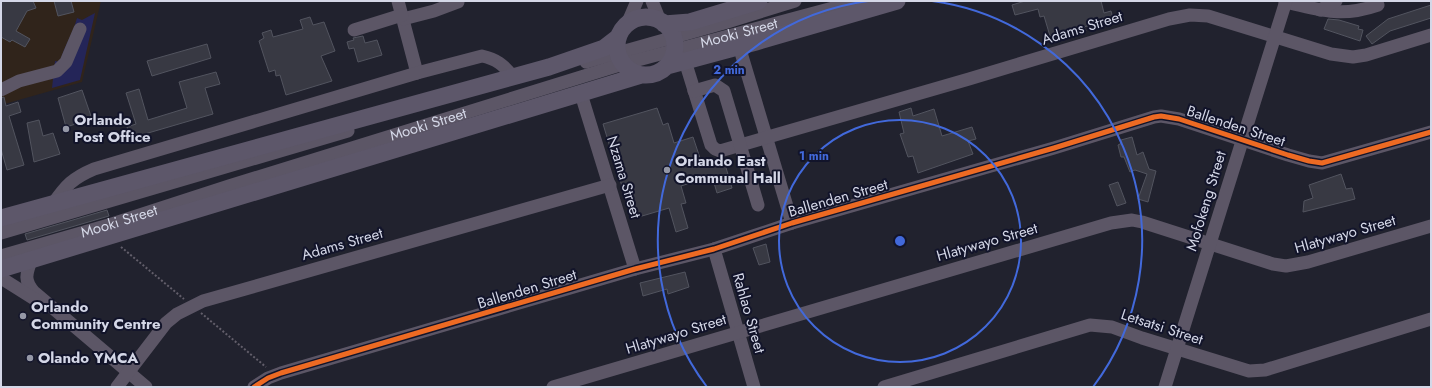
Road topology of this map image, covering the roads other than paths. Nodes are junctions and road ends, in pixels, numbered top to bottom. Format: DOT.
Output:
graph roads {
  1 [pos="398,1"];
  2 [pos="637,1"];
  3 [pos="652,1"];
  4 [pos="759,1"];
  5 [pos="795,1"];
  6 [pos="859,1"];
  7 [pos="897,1"];
  8 [pos="1336,1"];
  9 [pos="458,2"];
  10 [pos="1285,2"];
  11 [pos="1378,5"];
  12 [pos="1320,10"];
  13 [pos="403,17"];
  14 [pos="628,22"];
  15 [pos="80,29"];
  16 [pos="354,30"];
  17 [pos="1431,35"];
  18 [pos="1274,37"];
  19 [pos="672,38"];
  20 [pos="739,46"];
  21 [pos="619,52"];
  22 [pos="417,73"];
  23 [pos="641,75"];
  24 [pos="512,76"];
  25 [pos="1,90"];
  26 [pos="694,91"];
  27 [pos="581,94"];
  28 [pos="1431,132"];
  29 [pos="767,137"];
  30 [pos="1242,140"];
  31 [pos="740,145"];
  32 [pos="610,186"];
  33 [pos="53,204"];
  34 [pos="758,205"];
  35 [pos="1,218"];
  36 [pos="792,223"];
  37 [pos="1431,226"];
  38 [pos="1,233"];
  39 [pos="1210,244"];
  40 [pos="714,249"];
  41 [pos="1,256"];
  42 [pos="31,261"];
  43 [pos="1,269"];
  44 [pos="635,269"];
  45 [pos="1,278"];
  46 [pos="49,306"];
  47 [pos="1431,319"];
  48 [pos="738,332"];
  49 [pos="1177,349"];
  50 [pos="128,372"];
  51 [pos="117,387"];
  52 [pos="146,387"];
  53 [pos="254,387"];
  54 [pos="553,387"];
  55 [pos="754,387"];
  56 [pos="884,387"];
  57 [pos="1165,387"];
  1 -- 13 [label="street"];
  2 -- 14 [label="street"];
  3 -- 19 [label="street"];
  4 -- 19 [label="main road, Mooki Street"];
  5 -- 19 [label="street, Mooki Street"];
  6 -- 19 [label="street, Mooki Street"];
  7 -- 20 [label="main road, Mooki Street"];
  8 -- 12 [label="street"];
  9 -- 13 [label="street"];
  10 -- 12 [label="street"];
  10 -- 18 [label="street, Mofokeng Street"];
  11 -- 12 [label="street"];
  13 -- 16 [label="street"];
  13 -- 22 [label="street"];
  14 -- 19 [label="main road"];
  14 -- 21 [label="main road"];
  15 -- 25 [label="street"];
  17 -- 18 [label="street, Adams Street"];
  18 -- 29 [label="street, Adams Street"];
  18 -- 30 [label="street, Mofokeng Street"];
  19 -- 20 [label="main road, Mooki Street"];
  19 -- 21 [label="street, Mooki Street"];
  19 -- 23 [label="main road, Mooki Street"];
  19 -- 26 [label="street"];
  20 -- 29 [label="street"];
  21 -- 23 [label="main road"];
  21 -- 24 [label="main road, Mooki Street"];
  21 -- 38 [label="street, Mooki Street"];
  21 -- 41 [label="street, Mooki Street"];
  22 -- 24 [label="street"];
  22 -- 33 [label="street"];
  23 -- 27 [label="main road, Mooki Street"];
  24 -- 33 [label="main road, Mooki Street"];
  26 -- 31 [label="street, Adams Street"];
  26 -- 31 [label="street"];
  27 -- 32 [label="street, Nzama Street"];
  27 -- 42 [label="main road, Mooki Street"];
  28 -- 30 [label="street, Ballenden Street"];
  29 -- 31 [label="street, Adams Street"];
  29 -- 36 [label="street"];
  30 -- 36 [label="street, Ballenden Street"];
  30 -- 39 [label="street, Mofokeng Street"];
  31 -- 34 [label="street"];
  32 -- 44 [label="street, Nzama Street"];
  32 -- 50 [label="street, Adams Street"];
  33 -- 35 [label="main road, Mooki Street"];
  36 -- 40 [label="street, Ballenden Street"];
  37 -- 39 [label="street, Hlatywayo Street"];
  39 -- 48 [label="street, Hlatywayo Street"];
  39 -- 49 [label="street, Mofokeng Street"];
  40 -- 44 [label="street, Ballenden Street"];
  40 -- 48 [label="street, Rahlao Street"];
  42 -- 43 [label="main road, Mooki Street"];
  42 -- 46 [label="street"];
  44 -- 53 [label="street, Ballenden Street"];
  45 -- 46 [label="street"];
  46 -- 50 [label="street"];
  47 -- 49 [label="street, Letsatsi Street"];
  48 -- 54 [label="street, Hlatywayo Street"];
  48 -- 55 [label="street, Rahlao Street"];
  49 -- 56 [label="street, Letsatsi Street"];
  49 -- 57 [label="street, Mofokeng Street"];
  50 -- 51 [label="street, Adams Street"];
  50 -- 52 [label="street"];
}
